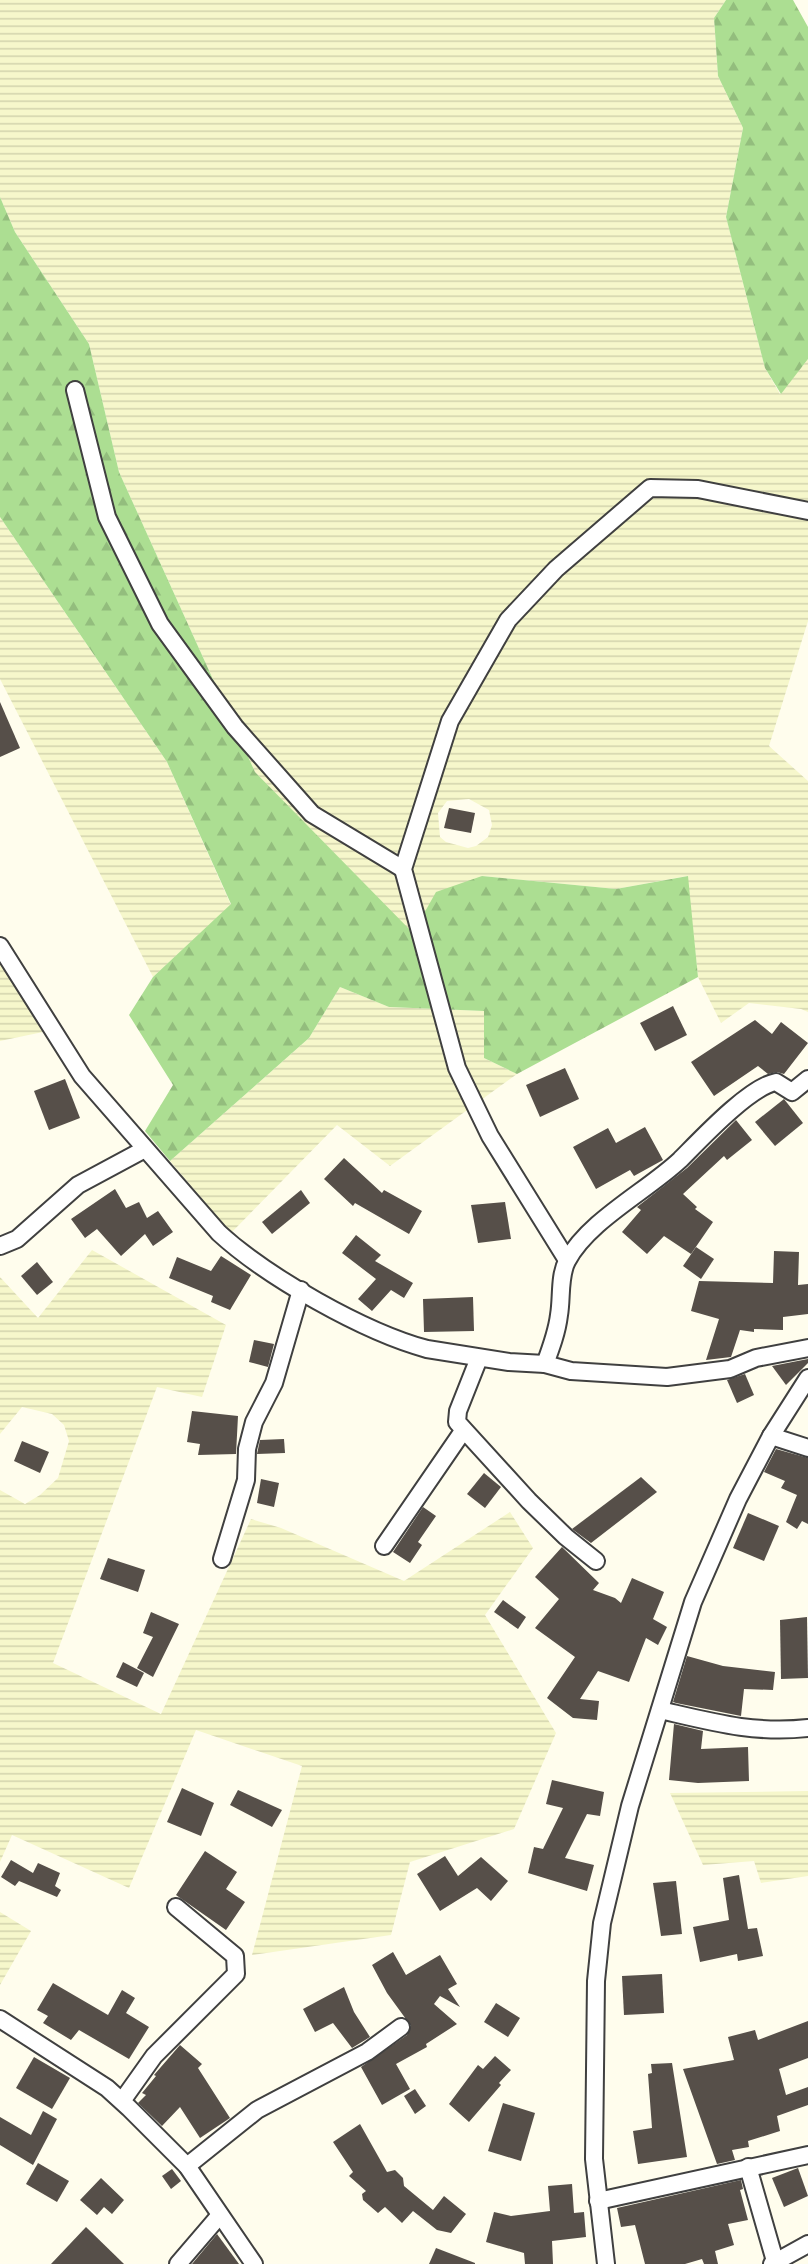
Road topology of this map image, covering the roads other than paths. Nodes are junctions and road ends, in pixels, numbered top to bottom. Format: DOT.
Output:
graph roads {
  1 [pos="75,390"];
  2 [pos="808,511"];
  3 [pos="403,869"];
  4 [pos="0,946"];
  5 [pos="808,1079"];
  6 [pos="145,1149"];
  7 [pos="0,1246"];
  8 [pos="567,1260"];
  9 [pos="301,1290"];
  10 [pos="808,1348"];
  11 [pos="479,1358"];
  12 [pos="545,1364"];
  13 [pos="808,1378"];
  14 [pos="463,1431"];
  15 [pos="771,1436"];
  16 [pos="808,1448"];
  17 [pos="384,1546"];
  18 [pos="222,1559"];
  19 [pos="596,1561"];
  20 [pos="660,1710"];
  21 [pos="808,1728"];
  22 [pos="176,1907"];
  23 [pos="0,2019"];
  24 [pos="401,2027"];
  25 [pos="122,2101"];
  26 [pos="808,2155"];
  27 [pos="187,2166"];
  28 [pos="748,2167"];
  29 [pos="598,2201"];
  30 [pos="220,2215"];
  31 [pos="808,2244"];
  32 [pos="773,2263"];
  33 [pos="178,2264"];
  34 [pos="254,2264"];
  35 [pos="606,2264"];
  1 -- 3 [label="street"];
  2 -- 3 [label="street"];
  3 -- 8 [label="street"];
  4 -- 6 [label="street"];
  5 -- 8 [label="street"];
  6 -- 7 [label="street"];
  6 -- 9 [label="street"];
  8 -- 12 [label="street"];
  9 -- 11 [label="street"];
  9 -- 18 [label="street"];
  10 -- 12 [label="street"];
  11 -- 12 [label="street"];
  11 -- 14 [label="street"];
  13 -- 15 [label="street"];
  14 -- 17 [label="street"];
  14 -- 19 [label="street"];
  15 -- 16 [label="street"];
  15 -- 20 [label="street"];
  20 -- 21 [label="street"];
  20 -- 29 [label="street"];
  22 -- 25 [label="street"];
  23 -- 25 [label="street"];
  24 -- 27 [label="street"];
  25 -- 27 [label="street"];
  26 -- 28 [label="street"];
  27 -- 30 [label="street"];
  28 -- 29 [label="street"];
  28 -- 32 [label="street"];
  29 -- 35 [label="street"];
  30 -- 33 [label="street"];
  30 -- 34 [label="street"];
  31 -- 32 [label="street"];
}
